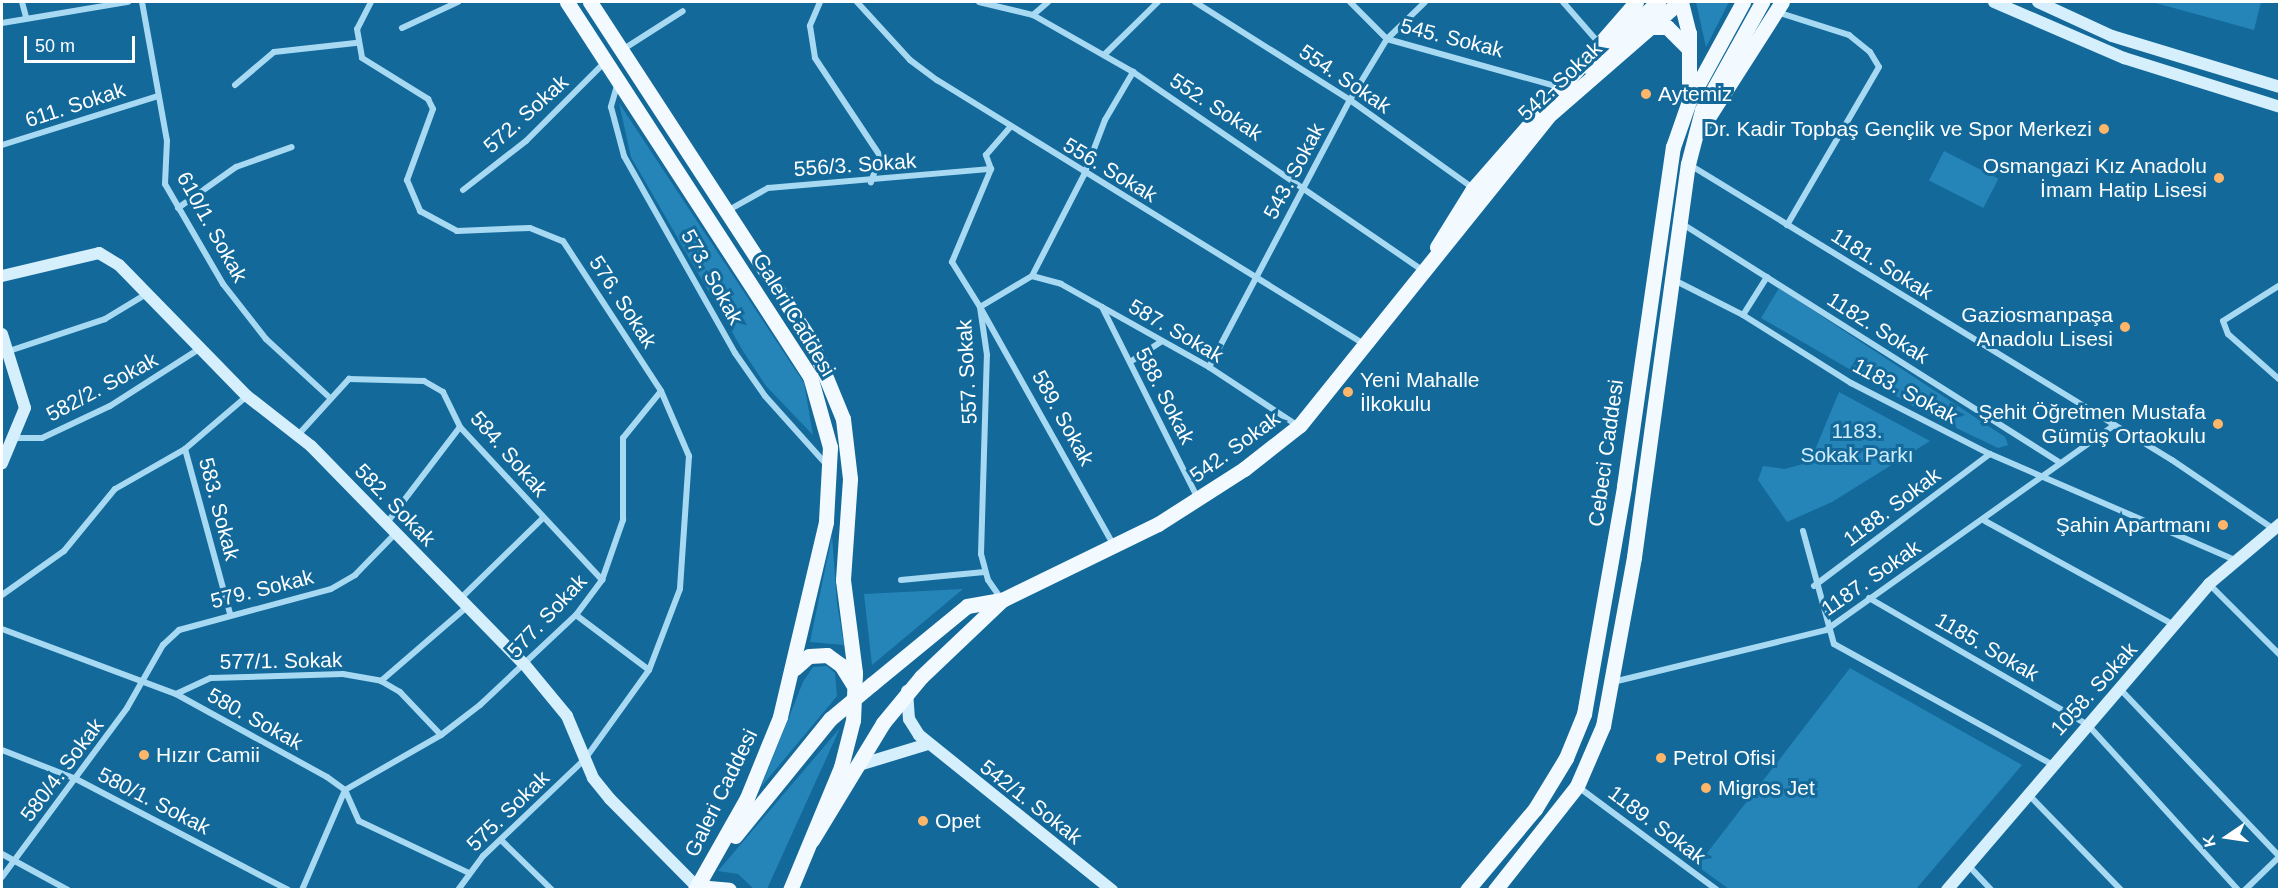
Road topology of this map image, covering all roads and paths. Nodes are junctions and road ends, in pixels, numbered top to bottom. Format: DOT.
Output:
graph roads {
  1 [pos="22,2"];
  2 [pos="107,2"];
  3 [pos="128,2"];
  4 [pos="142,2"];
  5 [pos="371,2"];
  6 [pos="458,2"];
  7 [pos="567,2"];
  8 [pos="591,2"];
  9 [pos="820,2"];
  10 [pos="856,2"];
  11 [pos="979,2"];
  12 [pos="1048,2"];
  13 [pos="1158,2"];
  14 [pos="1195,2"];
  15 [pos="1350,2"];
  16 [pos="1425,2"];
  17 [pos="1563,2"];
  18 [pos="1636,2"];
  19 [pos="1658,2"];
  20 [pos="1680,2"];
  21 [pos="1743,2"];
  22 [pos="1762,2"];
  23 [pos="1994,2"];
  24 [pos="2038,2"];
  25 [pos="1779,7"];
  26 [pos="683,11"];
  27 [pos="1034,15"];
  28 [pos="26,17"];
  29 [pos="2,23"];
  30 [pos="1650,27"];
  31 [pos="402,28"];
  32 [pos="1387,39"];
  33 [pos="1598,42"];
  34 [pos="356,43"];
  35 [pos="1688,48"];
  36 [pos="621,50"];
  37 [pos="1104,55"];
  38 [pos="607,60"];
  39 [pos="1133,72"];
  40 [pos="620,79"];
  41 [pos="235,85"];
  42 [pos="1559,87"];
  43 [pos="2280,87"];
  44 [pos="158,96"];
  45 [pos="1350,100"];
  46 [pos="1689,101"];
  47 [pos="2280,107"];
  48 [pos="1010,127"];
  49 [pos="1692,142"];
  50 [pos="2,145"];
  51 [pos="292,147"];
  52 [pos="1688,164"];
  53 [pos="991,169"];
  54 [pos="1084,175"];
  55 [pos="871,182"];
  56 [pos="1305,185"];
  57 [pos="1473,189"];
  58 [pos="463,190"];
  59 [pos="178,208"];
  60 [pos="726,211"];
  61 [pos="1678,221"];
  62 [pos="1787,225"];
  63 [pos="1433,255"];
  64 [pos="1421,270"];
  65 [pos="2,276"];
  66 [pos="1032,276"];
  67 [pos="1669,277"];
  68 [pos="1767,277"];
  69 [pos="1257,278"];
  70 [pos="2280,285"];
  71 [pos="148,293"];
  72 [pos="980,307"];
  73 [pos="1101,307"];
  74 [pos="1743,315"];
  75 [pos="2,334"];
  76 [pos="1161,342"];
  77 [pos="1365,344"];
  78 [pos="200,349"];
  79 [pos="9,351"];
  80 [pos="1130,362"];
  81 [pos="1209,367"];
  82 [pos="2280,380"];
  83 [pos="661,391"];
  84 [pos="247,396"];
  85 [pos="328,396"];
  86 [pos="1298,426"];
  87 [pos="2113,426"];
  88 [pos="460,427"];
  89 [pos="298,435"];
  90 [pos="14,438"];
  91 [pos="185,449"];
  92 [pos="1990,454"];
  93 [pos="2,463"];
  94 [pos="2061,463"];
  95 [pos="832,470"];
  96 [pos="2045,476"];
  97 [pos="1198,500"];
  98 [pos="542,519"];
  99 [pos="1985,521"];
  100 [pos="386,524"];
  101 [pos="2276,526"];
  102 [pos="1803,531"];
  103 [pos="396,534"];
  104 [pos="1115,547"];
  105 [pos="2233,559"];
  106 [pos="985,572"];
  107 [pos="602,580"];
  108 [pos="901,580"];
  109 [pos="2209,584"];
  110 [pos="1814,586"];
  111 [pos="2,595"];
  112 [pos="1869,598"];
  113 [pos="1002,600"];
  114 [pos="464,602"];
  115 [pos="230,614"];
  116 [pos="576,615"];
  117 [pos="2175,626"];
  118 [pos="2,629"];
  119 [pos="1826,630"];
  120 [pos="2280,655"];
  121 [pos="525,665"];
  122 [pos="795,668"];
  123 [pos="649,670"];
  124 [pos="145,680"];
  125 [pos="381,681"];
  126 [pos="1591,688"];
  127 [pos="1612,688"];
  128 [pos="2121,690"];
  129 [pos="907,691"];
  130 [pos="856,693"];
  131 [pos="176,694"];
  132 [pos="2088,725"];
  133 [pos="441,735"];
  134 [pos="928,744"];
  135 [pos="2,750"];
  136 [pos="585,759"];
  137 [pos="859,765"];
  138 [pos="2053,765"];
  139 [pos="76,779"];
  140 [pos="1577,786"];
  141 [pos="345,790"];
  142 [pos="2027,793"];
  143 [pos="501,840"];
  144 [pos="812,840"];
  145 [pos="719,853"];
  146 [pos="2,854"];
  147 [pos="2279,856"];
  148 [pos="15,860"];
  149 [pos="1967,864"];
  150 [pos="469,873"];
  151 [pos="2,877"];
  152 [pos="696,888"];
  153 [pos="68,890"];
  154 [pos="288,890"];
  155 [pos="302,890"];
  156 [pos="458,890"];
  157 [pos="552,890"];
  158 [pos="729,890"];
  159 [pos="790,890"];
  160 [pos="1112,890"];
  161 [pos="1467,890"];
  162 [pos="1495,890"];
  163 [pos="1716,890"];
  164 [pos="1947,890"];
  165 [pos="1991,890"];
  166 [pos="2121,890"];
  167 [pos="2238,890"];
  168 [pos="2245,890"];
  1 -- 28 [label="street"];
  2 -- 3 [label="street"];
  2 -- 28 [label="street"];
  4 -- 44 [label="street, 610/1. Sokak"];
  5 -- 34 [label="street"];
  6 -- 31 [label="street"];
  7 -- 38 [label="main road, Galeri Caddesi"];
  8 -- 36 [label="main road, Galeri Caddesi"];
  9 -- 55 [label="street"];
  10 -- 48 [label="street, 556. Sokak"];
  11 -- 27 [label="street, 552. Sokak"];
  12 -- 27 [label="street"];
  13 -- 37 [label="street"];
  14 -- 45 [label="street, 554. Sokak"];
  15 -- 32 [label="street, 545. Sokak"];
  16 -- 32 [label="street, 543. Sokak"];
  17 -- 33 [label="street"];
  18 -- 33 [label="main road, 542. Sokak"];
  19 -- 42 [label="main road"];
  20 -- 30 [label="main road, 542. Sokak"];
  20 -- 35 [label="main road"];
  21 -- 46 [label="main road, Cebeci Caddesi"];
  22 -- 49 [label="main road, Cebeci Caddesi"];
  23 -- 47 [label="street"];
  24 -- 43 [label="street"];
  25 -- 49 [label="main road"];
  25 -- 62 [label="street"];
  26 -- 36 [label="street"];
  27 -- 37 [label="street, 552. Sokak"];
  28 -- 29 [label="street"];
  30 -- 35 [label="main road"];
  30 -- 63 [label="main road, 542. Sokak"];
  32 -- 42 [label="street, 545. Sokak"];
  32 -- 45 [label="street, 543. Sokak"];
  33 -- 42 [label="main road, 542. Sokak"];
  34 -- 41 [label="street"];
  34 -- 83 [label="street, 576. Sokak"];
  35 -- 46 [label="main road"];
  36 -- 60 [label="main road, Galeri Caddesi"];
  37 -- 39 [label="street, 552. Sokak"];
  38 -- 40 [label="main road, Galeri Caddesi"];
  38 -- 58 [label="street, 572. Sokak"];
  39 -- 54 [label="street"];
  39 -- 56 [label="street, 552. Sokak"];
  40 -- 95 [label="main road, Galeri Caddesi"];
  40 -- 95 [label="street, 573. Sokak"];
  42 -- 57 [label="main road, 542. Sokak"];
  44 -- 50 [label="street, 611. Sokak"];
  44 -- 59 [label="street, 610/1. Sokak"];
  45 -- 56 [label="street, 543. Sokak"];
  45 -- 57 [label="street, 554. Sokak"];
  46 -- 126 [label="main road, Cebeci Caddesi"];
  48 -- 53 [label="street, 557. Sokak"];
  48 -- 54 [label="street, 556. Sokak"];
  49 -- 52 [label="main road, Cebeci Caddesi"];
  51 -- 59 [label="street"];
  52 -- 61 [label="main road, Cebeci Caddesi"];
  52 -- 62 [label="street, 1181. Sokak"];
  53 -- 55 [label="street, 556/3. Sokak"];
  53 -- 72 [label="street, 557. Sokak"];
  54 -- 66 [label="street"];
  54 -- 69 [label="street, 556. Sokak"];
  55 -- 60 [label="street, 556/3. Sokak"];
  56 -- 64 [label="street, 552. Sokak"];
  56 -- 69 [label="street, 543. Sokak"];
  57 -- 63 [label="main road, 542. Sokak"];
  59 -- 85 [label="street, 610/1. Sokak"];
  60 -- 130 [label="main road, Galeri Caddesi"];
  61 -- 67 [label="main road, Cebeci Caddesi"];
  61 -- 68 [label="street, 1182. Sokak"];
  62 -- 87 [label="street, 1181. Sokak"];
  63 -- 64 [label="main road, 542. Sokak"];
  64 -- 77 [label="main road, 542. Sokak"];
  65 -- 71 [label="street, 582. Sokak"];
  66 -- 72 [label="street"];
  66 -- 73 [label="street, 587. Sokak"];
  67 -- 74 [label="street, 1183. Sokak"];
  67 -- 127 [label="main road, Cebeci Caddesi"];
  68 -- 74 [label="street"];
  68 -- 94 [label="street, 1182. Sokak"];
  69 -- 77 [label="street, 556. Sokak"];
  69 -- 81 [label="street, 543. Sokak"];
  70 -- 82 [label="street"];
  71 -- 78 [label="street, 582. Sokak"];
  71 -- 79 [label="street"];
  72 -- 104 [label="street, 589. Sokak"];
  72 -- 106 [label="street, 557. Sokak"];
  73 -- 76 [label="street, 587. Sokak"];
  73 -- 80 [label="street, 588. Sokak"];
  74 -- 92 [label="street, 1183. Sokak"];
  75 -- 79 [label="street"];
  76 -- 80 [label="street"];
  76 -- 81 [label="street, 587. Sokak"];
  77 -- 86 [label="main road, 542. Sokak"];
  78 -- 84 [label="street, 582. Sokak"];
  78 -- 90 [label="street, 582/2. Sokak"];
  79 -- 90 [label="street"];
  80 -- 97 [label="street, 588. Sokak"];
  81 -- 86 [label="street, 587. Sokak"];
  83 -- 107 [label="street, 577. Sokak"];
  83 -- 123 [label="street, 576. Sokak"];
  84 -- 89 [label="street, 582. Sokak"];
  84 -- 91 [label="street"];
  85 -- 88 [label="street, 584. Sokak"];
  85 -- 89 [label="street, 584. Sokak"];
  86 -- 97 [label="main road, 542. Sokak"];
  87 -- 94 [label="street, 1187. Sokak"];
  87 -- 101 [label="street, 1181. Sokak"];
  88 -- 98 [label="street, 584. Sokak"];
  88 -- 100 [label="street"];
  89 -- 100 [label="street, 582. Sokak"];
  90 -- 93 [label="street"];
  91 -- 111 [label="street"];
  91 -- 115 [label="street, 583. Sokak"];
  92 -- 96 [label="street, 1183. Sokak"];
  92 -- 110 [label="street, 1188. Sokak"];
  94 -- 96 [label="street, 1187. Sokak"];
  95 -- 122 [label="main road, Galeri Caddesi"];
  96 -- 99 [label="street, 1187. Sokak"];
  96 -- 105 [label="street, 1183. Sokak"];
  97 -- 104 [label="main road, 542. Sokak"];
  98 -- 107 [label="street, 584. Sokak"];
  98 -- 114 [label="street"];
  99 -- 112 [label="street, 1187. Sokak"];
  99 -- 117 [label="street"];
  100 -- 103 [label="street, 582. Sokak"];
  101 -- 105 [label="street, 1058. Sokak"];
  102 -- 110 [label="street"];
  103 -- 114 [label="street, 582. Sokak"];
  103 -- 115 [label="street, 579. Sokak"];
  104 -- 113 [label="main road, 542. Sokak"];
  105 -- 109 [label="street, 1058. Sokak"];
  106 -- 108 [label="street"];
  106 -- 113 [label="street, 557. Sokak"];
  107 -- 116 [label="street, 577. Sokak"];
  109 -- 117 [label="street, 1058. Sokak"];
  109 -- 120 [label="street"];
  110 -- 119 [label="street"];
  112 -- 119 [label="street, 1187. Sokak"];
  112 -- 132 [label="street, 1185. Sokak"];
  113 -- 129 [label="main road"];
  113 -- 145 [label="main road, bridge"];
  114 -- 121 [label="street, 582. Sokak"];
  114 -- 125 [label="street"];
  115 -- 124 [label="street, 579. Sokak"];
  116 -- 121 [label="street, 577. Sokak"];
  116 -- 123 [label="street"];
  117 -- 128 [label="street, 1058. Sokak"];
  118 -- 124 [label="street, 580. Sokak"];
  119 -- 127 [label="street, 1187. Sokak"];
  119 -- 138 [label="street"];
  121 -- 133 [label="street, 577. Sokak"];
  121 -- 136 [label="street, 582. Sokak"];
  122 -- 130 [label="main road"];
  122 -- 145 [label="main road, Galeri Caddesi"];
  123 -- 136 [label="street, 576. Sokak"];
  124 -- 131 [label="street, 580. Sokak"];
  124 -- 139 [label="street, 580/4. Sokak"];
  125 -- 131 [label="street, 577/1. Sokak"];
  125 -- 133 [label="street, 577/1. Sokak"];
  126 -- 127 [label="main road"];
  126 -- 161 [label="main road, Cebeci Caddesi"];
  127 -- 140 [label="main road, Cebeci Caddesi"];
  128 -- 132 [label="street, 1058. Sokak"];
  128 -- 147 [label="street"];
  129 -- 134 [label="street, 542/1. Sokak"];
  129 -- 137 [label="main road"];
  130 -- 144 [label="main road, Galeri Caddesi"];
  131 -- 141 [label="street, 580. Sokak"];
  132 -- 138 [label="street, 1058. Sokak"];
  132 -- 167 [label="street, 1185. Sokak"];
  133 -- 141 [label="street, 577. Sokak"];
  134 -- 137 [label="street"];
  134 -- 160 [label="street, 542/1. Sokak"];
  135 -- 139 [label="street, 580/1. Sokak"];
  136 -- 143 [label="street, 575. Sokak"];
  136 -- 152 [label="street, 582. Sokak"];
  137 -- 144 [label="main road"];
  138 -- 142 [label="street, 1058. Sokak"];
  139 -- 148 [label="street, 580/4. Sokak"];
  139 -- 154 [label="street, 580/1. Sokak"];
  140 -- 162 [label="main road, Cebeci Caddesi"];
  140 -- 163 [label="street, 1189. Sokak"];
  141 -- 150 [label="street"];
  141 -- 155 [label="street"];
  142 -- 149 [label="street, 1058. Sokak"];
  142 -- 166 [label="street"];
  143 -- 150 [label="street, 575. Sokak"];
  143 -- 157 [label="street"];
  144 -- 159 [label="main road, Galeri Caddesi"];
  145 -- 152 [label="main road, Galeri Caddesi"];
  146 -- 148 [label="street"];
  147 -- 168 [label="street"];
  148 -- 151 [label="street, 580/4. Sokak"];
  148 -- 153 [label="street"];
  149 -- 164 [label="street, 1058. Sokak"];
  149 -- 165 [label="street"];
  150 -- 156 [label="street, 575. Sokak"];
  152 -- 158 [label="main road"];
}
